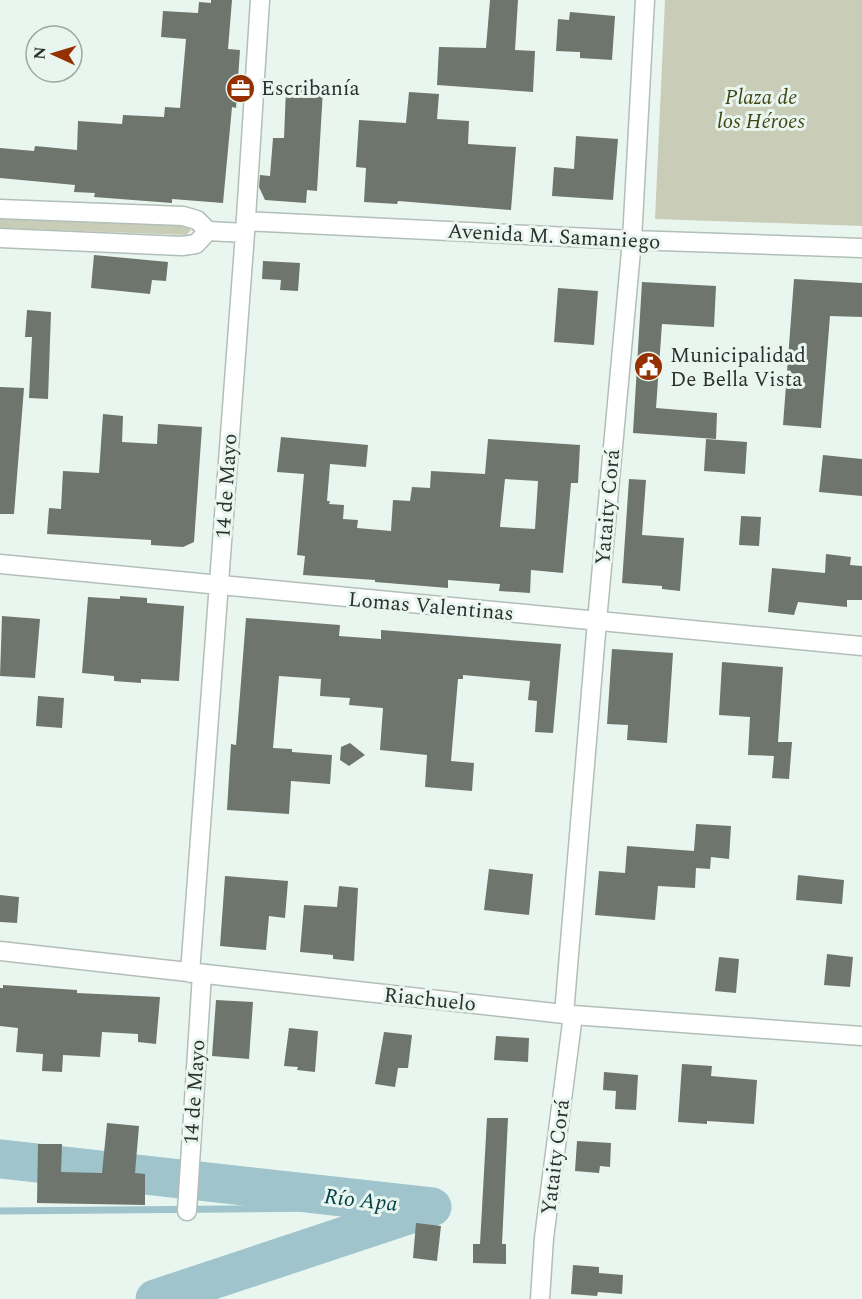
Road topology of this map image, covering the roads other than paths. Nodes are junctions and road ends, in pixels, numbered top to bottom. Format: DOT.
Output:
graph roads {
  1 [pos="260,0"];
  2 [pos="645,0"];
  3 [pos="0,209"];
  4 [pos="246,227"];
  5 [pos="208,231"];
  6 [pos="0,238"];
  7 [pos="632,240"];
  8 [pos="862,248"];
  9 [pos="0,564"];
  10 [pos="219,586"];
  11 [pos="597,621"];
  12 [pos="862,646"];
  13 [pos="0,951"];
  14 [pos="196,974"];
  15 [pos="569,1015"];
  16 [pos="862,1036"];
  17 [pos="187,1211"];
  18 [pos="540,1299"];
  1 -- 4 [label="street, 14 de Mayo"];
  2 -- 7 [label="street, Yataity Corá"];
  3 -- 5 [label="street, Avenida M. Samaniego"];
  4 -- 5 [label="street, Avenida M. Samaniego"];
  4 -- 7 [label="street, Avenida M. Samaniego"];
  4 -- 10 [label="street, 14 de Mayo"];
  5 -- 6 [label="street"];
  7 -- 8 [label="street, Avenida M. Samaniego"];
  7 -- 11 [label="street, Yataity Corá"];
  9 -- 10 [label="street, Lomas Valentinas"];
  10 -- 11 [label="street, Lomas Valentinas"];
  10 -- 14 [label="street, 14 de Mayo"];
  11 -- 12 [label="street, Lomas Valentinas"];
  11 -- 15 [label="street, Yataity Corá"];
  13 -- 14 [label="street, Riachuelo"];
  14 -- 15 [label="street, Riachuelo"];
  14 -- 17 [label="street, 14 de Mayo"];
  15 -- 16 [label="street, Riachuelo"];
  15 -- 18 [label="street, Yataity Corá"];
}
